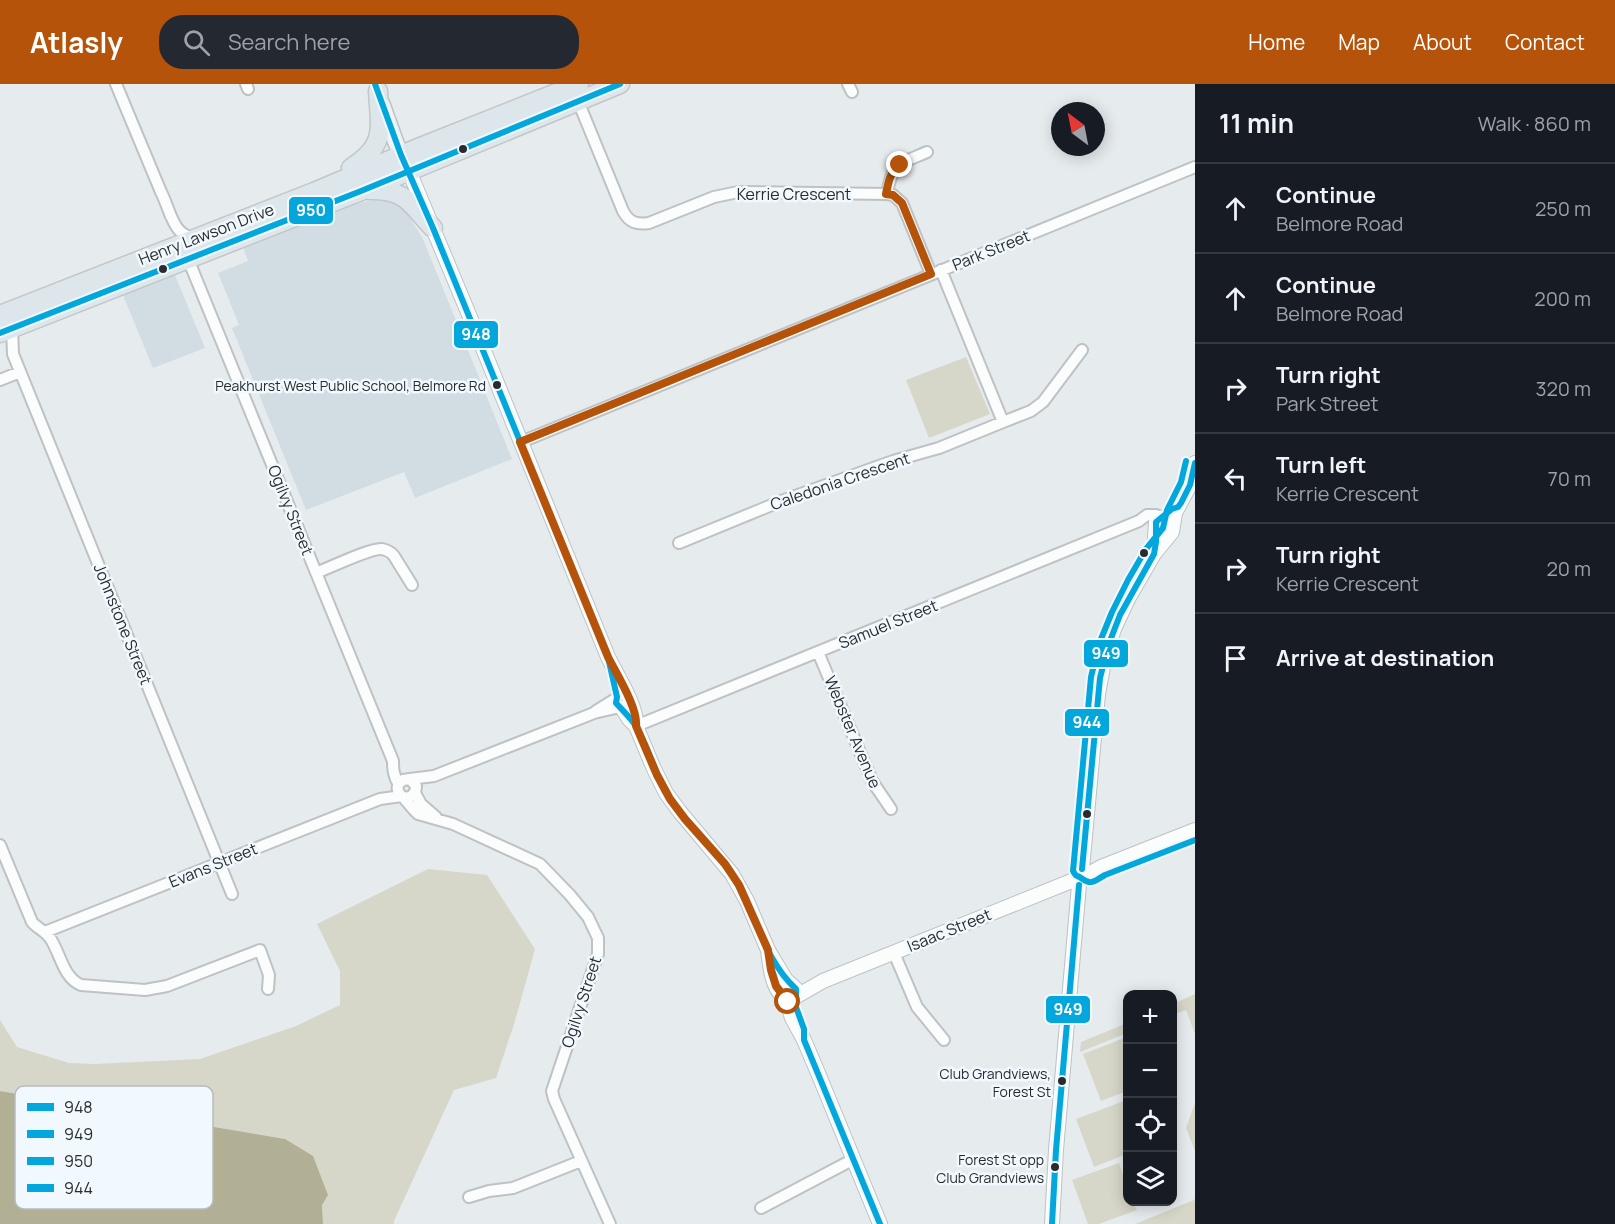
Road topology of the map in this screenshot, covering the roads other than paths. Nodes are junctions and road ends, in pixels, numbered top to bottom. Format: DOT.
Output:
graph roads {
  1 [pos="116,84"];
  2 [pos="620,84"];
  3 [pos="376,87"];
  4 [pos="578,93"];
  5 [pos="927,152"];
  6 [pos="405,163"];
  7 [pos="1195,166"];
  8 [pos="361,191"];
  9 [pos="314,192"];
  10 [pos="886,194"];
  11 [pos="433,228"];
  12 [pos="192,239"];
  13 [pos="188,259"];
  14 [pos="936,272"];
  15 [pos="4,322"];
  16 [pos="1082,350"];
  17 [pos="13,354"];
  18 [pos="20,372"];
  19 [pos="0,380"];
  20 [pos="1002,422"];
  21 [pos="520,442"];
  22 [pos="1195,463"];
  23 [pos="1192,486"];
  24 [pos="1163,524"];
  25 [pos="679,543"];
  26 [pos="316,573"];
  27 [pos="412,585"];
  28 [pos="818,652"];
  29 [pos="622,701"];
  30 [pos="636,726"];
  31 [pos="434,776"];
  32 [pos="404,782"];
  33 [pos="416,791"];
  34 [pos="403,796"];
  35 [pos="380,799"];
  36 [pos="891,809"];
  37 [pos="436,818"];
  38 [pos="1195,830"];
  39 [pos="0,844"];
  40 [pos="219,863"];
  41 [pos="1081,877"];
  42 [pos="232,894"];
  43 [pos="45,932"];
  44 [pos="894,953"];
  45 [pos="268,989"];
  46 [pos="790,994"];
  47 [pos="944,1040"];
  48 [pos="854,1159"];
  49 [pos="581,1161"];
  50 [pos="469,1197"];
  51 [pos="761,1208"];
  52 [pos="610,1224"];
  53 [pos="880,1224"];
  54 [pos="1052,1224"];
  1 -- 12 [label="street"];
  2 -- 4 [label="main road, Henry Lawson Drive"];
  3 -- 6 [label="main road"];
  3 -- 9 [label="main road"];
  4 -- 6 [label="main road, Henry Lawson Drive"];
  4 -- 10 [label="street, Kerrie Crescent"];
  5 -- 10 [label="street"];
  6 -- 8 [label="main road, Henry Lawson Drive"];
  6 -- 9 [label="main road, Henry Lawson Drive"];
  6 -- 11 [label="street"];
  7 -- 14 [label="street, Park Street"];
  8 -- 11 [label="main road"];
  8 -- 13 [label="main road, Henry Lawson Drive"];
  9 -- 12 [label="main road, Henry Lawson Drive"];
  10 -- 14 [label="street"];
  11 -- 21 [label="street"];
  12 -- 15 [label="main road, Henry Lawson Drive"];
  13 -- 15 [label="main road, Henry Lawson Drive"];
  13 -- 26 [label="street, Ogilvy Street"];
  14 -- 20 [label="street"];
  14 -- 21 [label="street, Park Street"];
  15 -- 17 [label="street, Johnstone Street"];
  15 -- 17 [label="street, Johnstone Street"];
  16 -- 20 [label="street, Caledonia Crescent"];
  17 -- 18 [label="street, Johnstone Street"];
  18 -- 19 [label="street"];
  18 -- 40 [label="street, Johnstone Street"];
  20 -- 25 [label="street, Caledonia Crescent"];
  21 -- 29 [label="street"];
  22 -- 23 [label="street"];
  23 -- 24 [label="street"];
  24 -- 28 [label="street, Samuel Street"];
  24 -- 41 [label="street"];
  26 -- 27 [label="street"];
  26 -- 32 [label="street, Ogilvy Street"];
  28 -- 30 [label="street, Samuel Street"];
  28 -- 36 [label="street, Webster Avenue"];
  29 -- 30 [label="street"];
  29 -- 31 [label="street, Evans Street"];
  30 -- 46 [label="street"];
  31 -- 32 [label="street, Evans Street"];
  31 -- 33 [label="street, Evans Street"];
  32 -- 33 [label="street"];
  32 -- 34 [label="street"];
  32 -- 35 [label="street, Evans Street"];
  33 -- 34 [label="street"];
  33 -- 37 [label="street, Ogilvy Street"];
  34 -- 35 [label="street, Evans Street"];
  34 -- 37 [label="street, Ogilvy Street"];
  35 -- 40 [label="street, Evans Street"];
  37 -- 49 [label="street, Ogilvy Street"];
  38 -- 41 [label="street, Isaac Street"];
  39 -- 43 [label="street"];
  40 -- 42 [label="street, Johnstone Street"];
  40 -- 43 [label="street, Evans Street"];
  41 -- 44 [label="street, Isaac Street"];
  41 -- 54 [label="street"];
  43 -- 45 [label="street"];
  44 -- 46 [label="street, Isaac Street"];
  44 -- 47 [label="street"];
  46 -- 48 [label="street"];
  48 -- 51 [label="street"];
  48 -- 53 [label="street"];
  49 -- 50 [label="street"];
  49 -- 52 [label="street, Ogilvy Street"];
}
